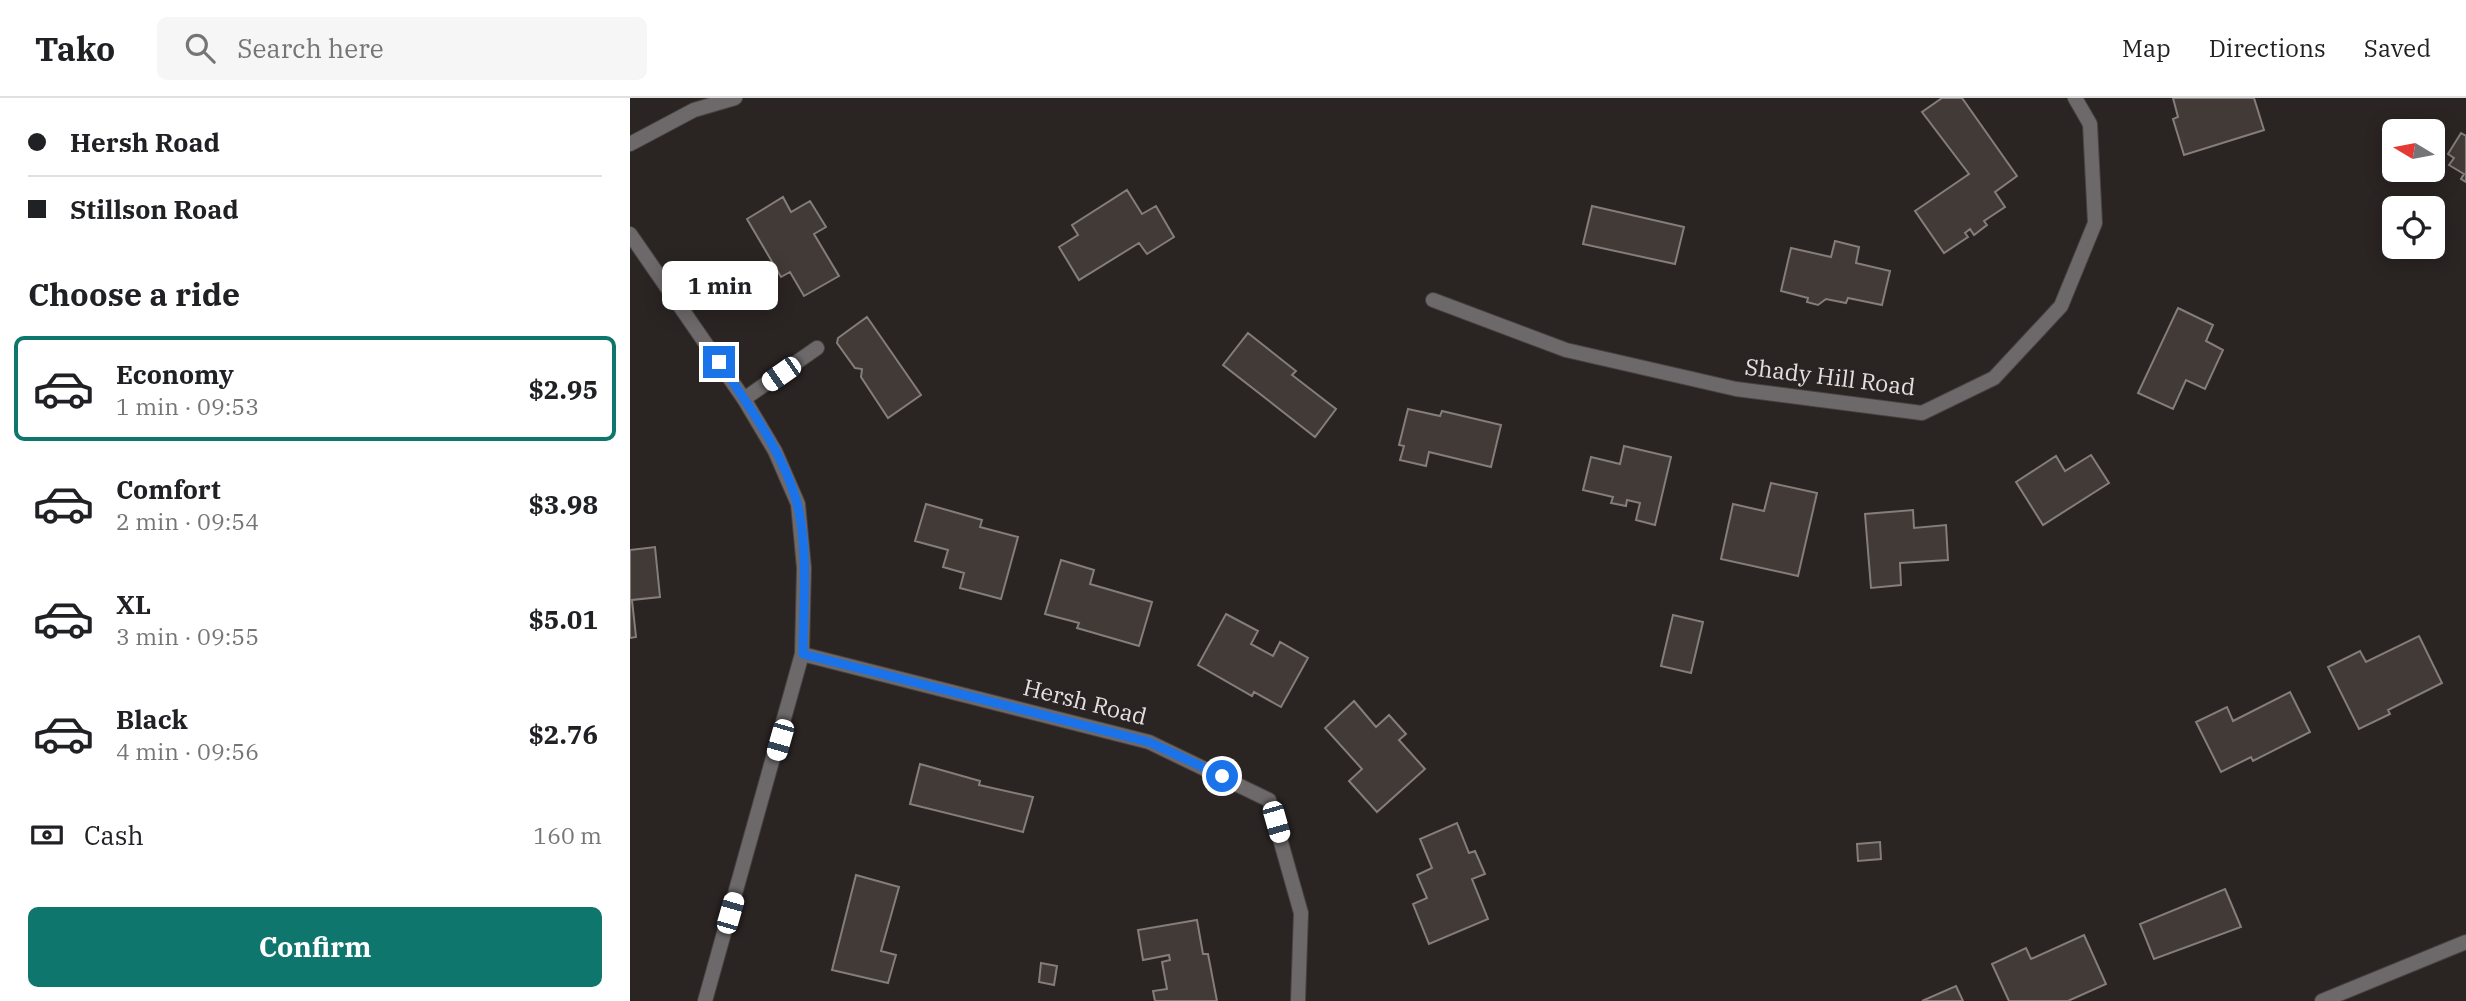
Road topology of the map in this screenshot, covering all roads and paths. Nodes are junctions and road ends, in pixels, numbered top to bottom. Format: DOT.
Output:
graph roads {
  1 [pos="735,98"];
  2 [pos="2075,98"];
  3 [pos="630,144"];
  4 [pos="630,234"];
  5 [pos="1433,300"];
  6 [pos="817,348"];
  7 [pos="744,399"];
  8 [pos="803,654"];
  9 [pos="2466,942"];
  10 [pos="705,1001"];
  11 [pos="1298,1001"];
  12 [pos="2322,1001"];
  1 -- 3 [label="street"];
  2 -- 5 [label="street, Shady Hill Road"];
  4 -- 7 [label="street"];
  6 -- 7 [label="street"];
  7 -- 8 [label="street"];
  8 -- 10 [label="street"];
  8 -- 11 [label="street, Hersh Road"];
  9 -- 12 [label="street"];
}
